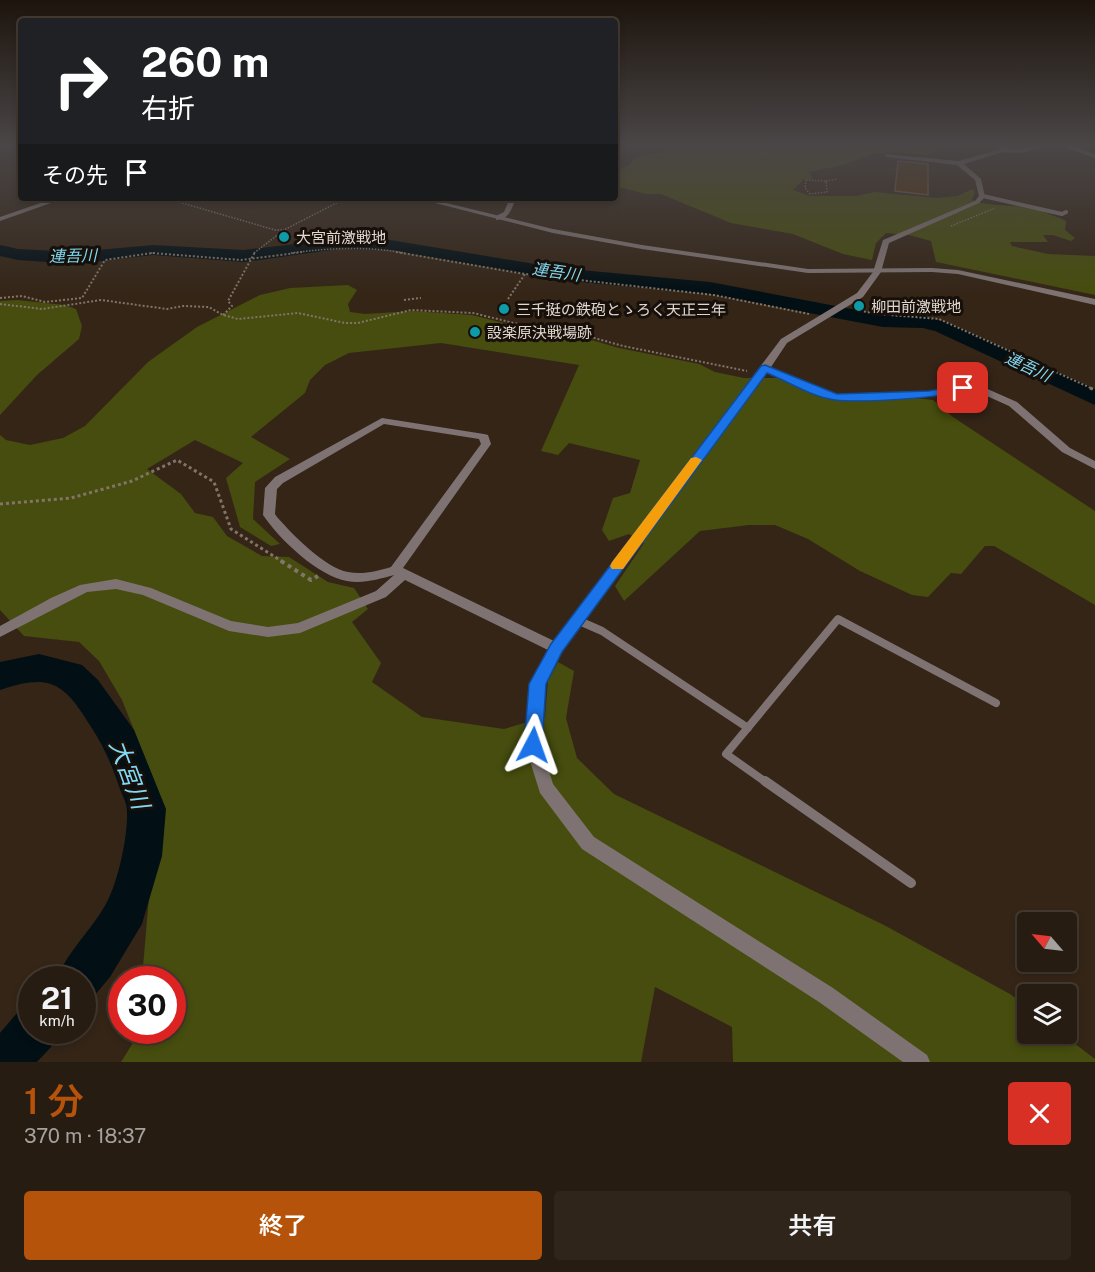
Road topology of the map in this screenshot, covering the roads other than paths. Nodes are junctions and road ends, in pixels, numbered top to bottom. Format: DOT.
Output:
graph roads {
  1 [pos="983,196"];
  2 [pos="53,201"];
  3 [pos="430,201"];
  4 [pos="512,201"];
  5 [pos="1066,212"];
  6 [pos="498,218"];
  7 [pos="0,219"];
  8 [pos="877,272"];
  9 [pos="1095,302"];
  10 [pos="763,371"];
  11 [pos="1095,466"];
  12 [pos="399,572"];
  13 [pos="577,620"];
  14 [pos="0,632"];
  15 [pos="556,648"];
  16 [pos="996,703"];
  17 [pos="748,728"];
  18 [pos="911,883"];
  19 [pos="920,1062"];
  1 -- 5 [label="lane"];
  1 -- 8 [label="street"];
  2 -- 7 [label="street"];
  3 -- 6 [label="street"];
  4 -- 6 [label="street"];
  6 -- 8 [label="street"];
  8 -- 9 [label="street"];
  8 -- 10 [label="street"];
  10 -- 11 [label="street"];
  10 -- 13 [label="street"];
  12 -- 12 [label="street"];
  12 -- 14 [label="street"];
  12 -- 15 [label="street"];
  13 -- 15 [label="street"];
  13 -- 17 [label="lane"];
  15 -- 19 [label="street"];
  16 -- 17 [label="lane"];
  17 -- 18 [label="lane"];
}
